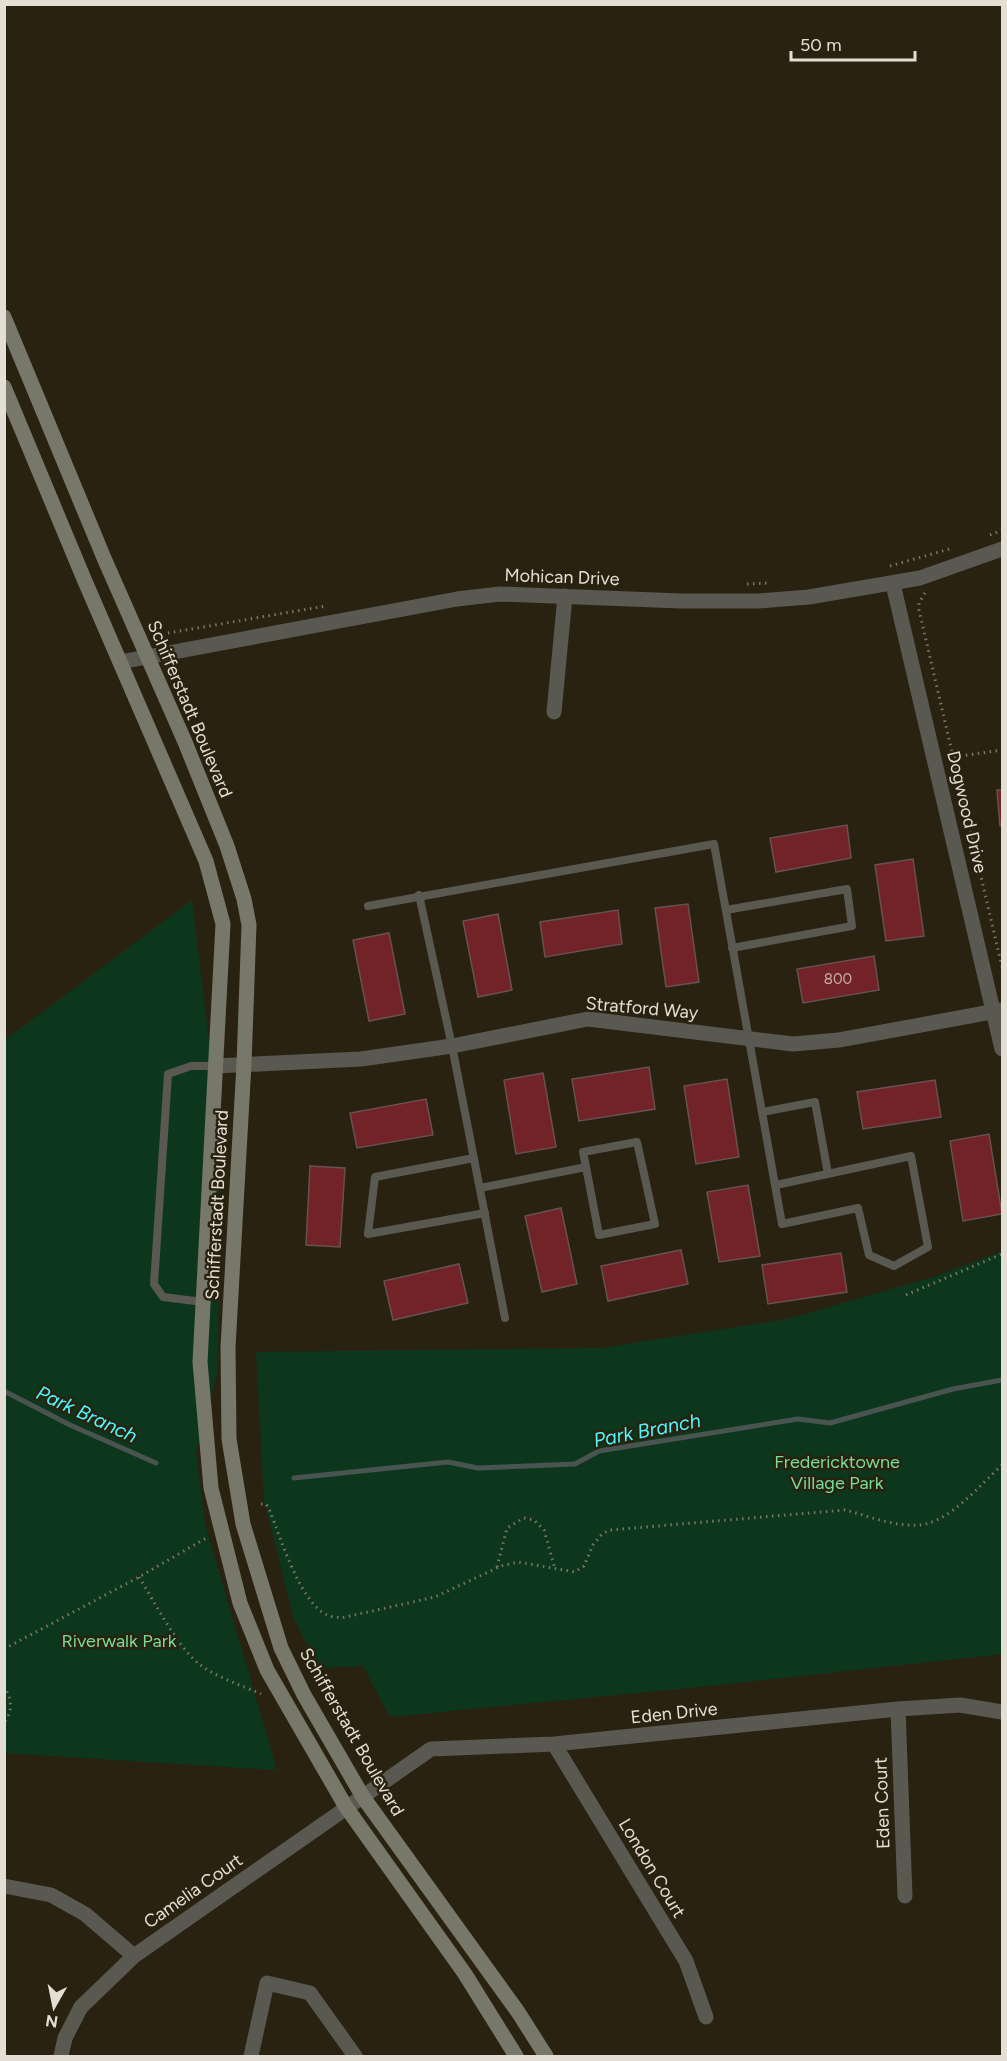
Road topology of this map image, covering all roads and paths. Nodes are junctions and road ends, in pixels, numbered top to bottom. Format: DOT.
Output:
graph roads {
  1 [pos="4,317"];
  2 [pos="4,387"];
  3 [pos="1002,549"];
  4 [pos="893,584"];
  5 [pos="927,591"];
  6 [pos="565,596"];
  7 [pos="147,656"];
  8 [pos="120,662"];
  9 [pos="555,712"];
  10 [pos="1002,750"];
  11 [pos="954,757"];
  12 [pos="419,895"];
  13 [pos="368,906"];
  14 [pos="726,910"];
  15 [pos="732,948"];
  16 [pos="1002,967"];
  17 [pos="998,1011"];
  18 [pos="748,1039"];
  19 [pos="452,1046"];
  20 [pos="1002,1049"];
  21 [pos="244,1064"];
  22 [pos="215,1066"];
  23 [pos="762,1112"];
  24 [pos="474,1158"];
  25 [pos="586,1167"];
  26 [pos="828,1174"];
  27 [pos="776,1185"];
  28 [pos="480,1188"];
  29 [pos="485,1213"];
  30 [pos="1002,1254"];
  31 [pos="906,1295"];
  32 [pos="203,1302"];
  33 [pos="505,1318"];
  34 [pos="1002,1465"];
  35 [pos="261,1504"];
  36 [pos="208,1537"];
  37 [pos="497,1568"];
  38 [pos="555,1569"];
  39 [pos="139,1577"];
  40 [pos="4,1649"];
  41 [pos="4,1686"];
  42 [pos="262,1694"];
  43 [pos="898,1709"];
  44 [pos="1002,1712"];
  45 [pos="4,1722"];
  46 [pos="554,1744"];
  47 [pos="363,1797"];
  48 [pos="346,1807"];
  49 [pos="4,1886"];
  50 [pos="905,1896"];
  51 [pos="134,1956"];
  52 [pos="706,2017"];
  53 [pos="60,2056"];
  54 [pos="251,2056"];
  55 [pos="355,2056"];
  56 [pos="516,2056"];
  57 [pos="546,2056"];
  1 -- 7 [label="main road, Schifferstadt Boulevard"];
  2 -- 8 [label="main road, Schifferstadt Boulevard"];
  3 -- 4 [label="street, Mohican Drive"];
  4 -- 6 [label="street, Mohican Drive"];
  4 -- 17 [label="street, Dogwood Drive"];
  5 -- 11 [label="path"];
  6 -- 7 [label="street, Mohican Drive"];
  6 -- 9 [label="street"];
  7 -- 8 [label="street, Mohican Drive"];
  7 -- 21 [label="main road, Schifferstadt Boulevard"];
  8 -- 22 [label="main road, Schifferstadt Boulevard"];
  10 -- 11 [label="path"];
  11 -- 16 [label="path"];
  12 -- 13 [label="lane"];
  12 -- 14 [label="lane"];
  12 -- 19 [label="lane"];
  14 -- 15 [label="lane"];
  14 -- 15 [label="lane"];
  15 -- 18 [label="lane"];
  17 -- 18 [label="street, Stratford Way"];
  17 -- 20 [label="street, Dogwood Drive"];
  18 -- 19 [label="street, Stratford Way"];
  18 -- 23 [label="lane"];
  19 -- 21 [label="street, Stratford Way"];
  19 -- 24 [label="lane"];
  21 -- 22 [label="street, Stratford Way"];
  21 -- 47 [label="main road, Schifferstadt Boulevard"];
  22 -- 32 [label="main road, Schifferstadt Boulevard"];
  22 -- 32 [label="lane"];
  23 -- 26 [label="lane"];
  23 -- 27 [label="lane"];
  24 -- 28 [label="lane"];
  24 -- 29 [label="lane"];
  25 -- 25 [label="lane"];
  25 -- 28 [label="lane"];
  26 -- 27 [label="lane"];
  26 -- 27 [label="lane"];
  28 -- 29 [label="lane"];
  29 -- 33 [label="lane"];
  30 -- 31 [label="path"];
  32 -- 48 [label="main road, Schifferstadt Boulevard"];
  34 -- 38 [label="path"];
  35 -- 37 [label="path"];
  36 -- 39 [label="path"];
  37 -- 38 [label="path"];
  37 -- 38 [label="path"];
  39 -- 40 [label="path"];
  39 -- 42 [label="path"];
  41 -- 45 [label="path"];
  43 -- 44 [label="street, Eden Drive"];
  43 -- 46 [label="street, Eden Drive"];
  43 -- 50 [label="street, Eden Court"];
  46 -- 47 [label="street, Eden Drive"];
  46 -- 52 [label="street, London Court"];
  47 -- 48 [label="street, Camelia Court"];
  47 -- 57 [label="main road, Schifferstadt Boulevard"];
  48 -- 51 [label="street, Camelia Court"];
  48 -- 56 [label="main road, Schifferstadt Boulevard"];
  49 -- 51 [label="street"];
  51 -- 53 [label="street, Camelia Court"];
  54 -- 55 [label="street"];
}
